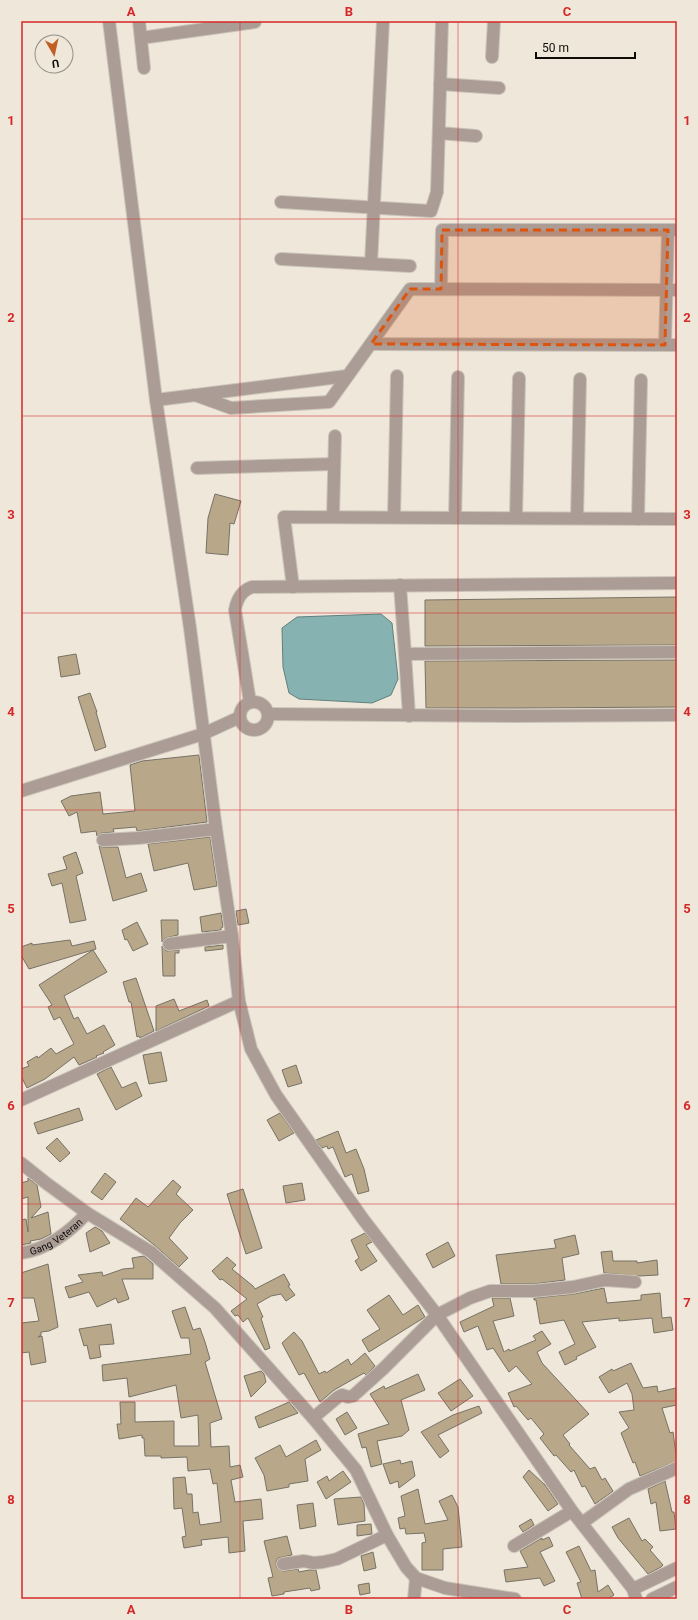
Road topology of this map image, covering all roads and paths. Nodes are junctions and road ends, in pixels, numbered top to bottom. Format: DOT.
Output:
graph roads {
  1 [pos="109,21"];
  2 [pos="139,21"];
  3 [pos="383,21"];
  4 [pos="442,21"];
  5 [pos="494,21"];
  6 [pos="255,22"];
  7 [pos="141,38"];
  8 [pos="492,57"];
  9 [pos="144,68"];
  10 [pos="440,84"];
  11 [pos="499,88"];
  12 [pos="439,133"];
  13 [pos="476,136"];
  14 [pos="281,202"];
  15 [pos="374,208"];
  16 [pos="672,230"];
  17 [pos="281,260"];
  18 [pos="371,264"];
  19 [pos="410,266"];
  20 [pos="441,289"];
  21 [pos="672,290"];
  22 [pos="371,344"];
  23 [pos="665,345"];
  24 [pos="677,345"];
  25 [pos="347,376"];
  26 [pos="397,376"];
  27 [pos="458,377"];
  28 [pos="519,378"];
  29 [pos="580,379"];
  30 [pos="641,380"];
  31 [pos="195,395"];
  32 [pos="156,400"];
  33 [pos="335,436"];
  34 [pos="334,464"];
  35 [pos="197,468"];
  36 [pos="333,517"];
  37 [pos="394,518"];
  38 [pos="455,518"];
  39 [pos="516,518"];
  40 [pos="577,518"];
  41 [pos="638,519"];
  42 [pos="677,519"];
  43 [pos="677,583"];
  44 [pos="400,585"];
  45 [pos="293,587"];
  46 [pos="677,652"];
  47 [pos="404,654"];
  48 [pos="250,702"];
  49 [pos="268,714"];
  50 [pos="677,715"];
  51 [pos="409,716"];
  52 [pos="240,717"];
  53 [pos="202,734"];
  54 [pos="21,791"];
  55 [pos="216,829"];
  56 [pos="103,840"];
  57 [pos="232,936"];
  58 [pos="169,944"];
  59 [pos="239,1001"];
  60 [pos="21,1100"];
  61 [pos="21,1163"];
  62 [pos="87,1213"];
  63 [pos="21,1253"];
  64 [pos="635,1282"];
  65 [pos="437,1315"];
  66 [pos="313,1418"];
  67 [pos="677,1468"];
  68 [pos="572,1511"];
  69 [pos="582,1523"];
  70 [pos="387,1535"];
  71 [pos="514,1546"];
  72 [pos="283,1564"];
  73 [pos="677,1568"];
  74 [pos="416,1578"];
  75 [pos="677,1587"];
  76 [pos="634,1594"];
  77 [pos="498,1598"];
  78 [pos="414,1599"];
  79 [pos="515,1599"];
  80 [pos="652,1599"];
  1 -- 32 [label="street"];
  2 -- 7 [label="street"];
  3 -- 15 [label="street"];
  4 -- 10 [label="street"];
  5 -- 8 [label="street"];
  6 -- 7 [label="street"];
  7 -- 9 [label="street"];
  10 -- 11 [label="street"];
  10 -- 12 [label="street"];
  12 -- 13 [label="street"];
  12 -- 15 [label="street"];
  14 -- 15 [label="street"];
  15 -- 18 [label="street"];
  16 -- 20 [label="street"];
  16 -- 21 [label="street"];
  17 -- 18 [label="street"];
  18 -- 19 [label="street"];
  20 -- 21 [label="street"];
  20 -- 22 [label="street"];
  21 -- 23 [label="street"];
  22 -- 23 [label="street"];
  22 -- 25 [label="street"];
  23 -- 24 [label="street"];
  25 -- 31 [label="street"];
  25 -- 31 [label="street"];
  26 -- 37 [label="street"];
  27 -- 38 [label="street"];
  28 -- 39 [label="street"];
  29 -- 40 [label="street"];
  30 -- 41 [label="street"];
  31 -- 32 [label="street"];
  32 -- 53 [label="street"];
  33 -- 34 [label="street"];
  34 -- 35 [label="street"];
  34 -- 36 [label="street"];
  36 -- 37 [label="street"];
  36 -- 45 [label="street"];
  37 -- 38 [label="street"];
  38 -- 39 [label="street"];
  39 -- 40 [label="street"];
  40 -- 41 [label="street"];
  41 -- 42 [label="street"];
  43 -- 44 [label="street"];
  44 -- 45 [label="street"];
  44 -- 47 [label="street"];
  45 -- 48 [label="street"];
  46 -- 47 [label="street"];
  47 -- 51 [label="street"];
  48 -- 49 [label="street"];
  48 -- 52 [label="street"];
  49 -- 51 [label="street"];
  49 -- 52 [label="street"];
  50 -- 51 [label="street"];
  52 -- 53 [label="street"];
  53 -- 54 [label="street"];
  53 -- 55 [label="street"];
  55 -- 56 [label="street"];
  55 -- 57 [label="street"];
  57 -- 58 [label="street"];
  57 -- 59 [label="street"];
  59 -- 60 [label="street"];
  59 -- 65 [label="street"];
  61 -- 62 [label="street"];
  62 -- 63 [label="street, Gang Veteran"];
  62 -- 66 [label="street"];
  64 -- 65 [label="street"];
  65 -- 66 [label="street"];
  65 -- 68 [label="street"];
  66 -- 70 [label="street"];
  67 -- 69 [label="street"];
  68 -- 69 [label="street"];
  68 -- 71 [label="street"];
  69 -- 76 [label="street"];
  70 -- 72 [label="street"];
  70 -- 74 [label="street"];
  73 -- 76 [label="street"];
  74 -- 77 [label="street"];
  74 -- 78 [label="street"];
  75 -- 80 [label="street"];
  77 -- 79 [label="street"];
}
